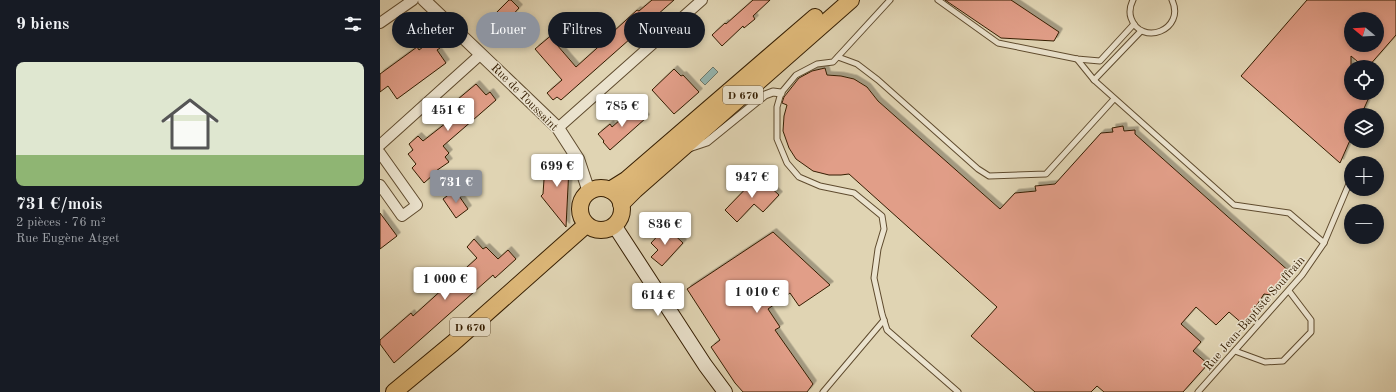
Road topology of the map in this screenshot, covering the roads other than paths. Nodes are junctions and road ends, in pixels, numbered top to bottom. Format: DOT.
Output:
graph roads {
  1 [pos="413,0"];
  2 [pos="424,0"];
  3 [pos="702,0"];
  4 [pos="834,0"];
  5 [pos="851,0"];
  6 [pos="890,0"];
  7 [pos="938,0"];
  8 [pos="1133,0"];
  9 [pos="1172,0"];
  10 [pos="380,23"];
  11 [pos="1134,24"];
  12 [pos="1142,31"];
  13 [pos="1110,52"];
  14 [pos="481,54"];
  15 [pos="838,57"];
  16 [pos="1116,57"];
  17 [pos="1078,59"];
  18 [pos="1094,80"];
  19 [pos="781,93"];
  20 [pos="1114,99"];
  21 [pos="558,128"];
  22 [pos="380,145"];
  23 [pos="678,152"];
  24 [pos="380,153"];
  25 [pos="380,185"];
  26 [pos="610,190"];
  27 [pos="589,192"];
  28 [pos="1344,196"];
  29 [pos="621,204"];
  30 [pos="586,224"];
  31 [pos="614,225"];
  32 [pos="1324,243"];
  33 [pos="1288,291"];
  34 [pos="884,320"];
  35 [pos="1235,351"];
  36 [pos="394,392"];
  37 [pos="724,392"];
  38 [pos="823,392"];
  39 [pos="958,392"];
  40 [pos="1198,392"];
  1 -- 10 [label="street"];
  2 -- 14 [label="street, Rue de Toussaint"];
  3 -- 21 [label="street"];
  4 -- 26 [label="main road, D 670"];
  5 -- 23 [label="main road, D 670"];
  6 -- 15 [label="lane"];
  7 -- 17 [label="lane"];
  8 -- 11 [label="lane"];
  9 -- 12 [label="lane"];
  11 -- 12 [label="lane"];
  11 -- 13 [label="lane"];
  12 -- 16 [label="lane"];
  13 -- 16 [label="lane"];
  13 -- 17 [label="lane"];
  14 -- 21 [label="street, Rue de Toussaint"];
  14 -- 22 [label="street"];
  15 -- 19 [label="lane"];
  15 -- 20 [label="lane"];
  16 -- 18 [label="lane"];
  17 -- 18 [label="lane"];
  18 -- 20 [label="lane"];
  19 -- 23 [label="street"];
  19 -- 34 [label="lane"];
  20 -- 32 [label="lane"];
  21 -- 27 [label="street, Rue de Toussaint"];
  23 -- 29 [label="main road, D 670"];
  24 -- 25 [label="street"];
  26 -- 27 [label="main road"];
  26 -- 29 [label="main road"];
  27 -- 30 [label="main road"];
  28 -- 32 [label="lane, Rue Jean-Baptiste Souffrain"];
  29 -- 31 [label="main road"];
  30 -- 31 [label="main road"];
  30 -- 36 [label="main road, D 670"];
  31 -- 37 [label="main road"];
  32 -- 33 [label="lane, Rue Jean-Baptiste Souffrain"];
  33 -- 35 [label="lane, Rue Jean-Baptiste Souffrain"];
  33 -- 35 [label="lane"];
  34 -- 38 [label="lane"];
  34 -- 39 [label="lane"];
  35 -- 40 [label="lane, Rue Jean-Baptiste Souffrain"];
}
